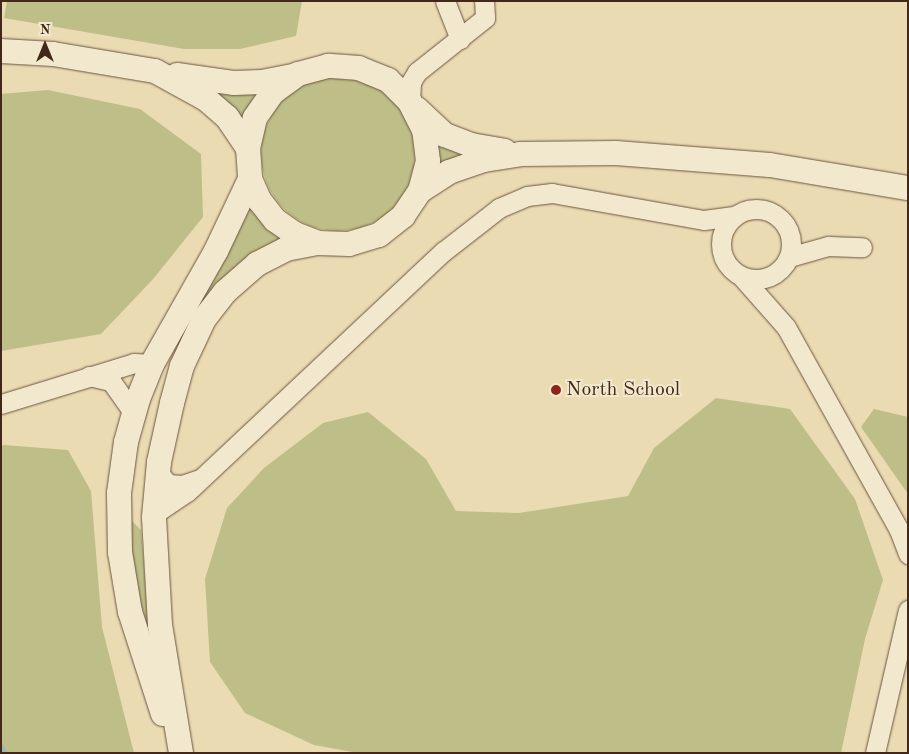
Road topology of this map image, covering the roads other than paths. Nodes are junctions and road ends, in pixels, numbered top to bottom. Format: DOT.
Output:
graph roads {
  1 [pos="445,1"];
  2 [pos="484,1"];
  3 [pos="460,40"];
  4 [pos="1,51"];
  5 [pos="423,66"];
  6 [pos="155,71"];
  7 [pos="298,74"];
  8 [pos="373,74"];
  9 [pos="410,102"];
  10 [pos="248,148"];
  11 [pos="520,154"];
  12 [pos="250,179"];
  13 [pos="908,188"];
  14 [pos="420,191"];
  15 [pos="685,216"];
  16 [pos="734,216"];
  17 [pos="786,224"];
  18 [pos="318,243"];
  19 [pos="828,246"];
  20 [pos="721,248"];
  21 [pos="862,248"];
  22 [pos="786,261"];
  23 [pos="742,276"];
  24 [pos="774,309"];
  25 [pos="204,319"];
  26 [pos="153,373"];
  27 [pos="88,376"];
  28 [pos="111,381"];
  29 [pos="1,404"];
  30 [pos="133,412"];
  31 [pos="158,472"];
  32 [pos="199,479"];
  33 [pos="154,514"];
  34 [pos="908,554"];
  35 [pos="908,610"];
  36 [pos="177,753"];
  37 [pos="181,753"];
  38 [pos="875,753"];
  1 -- 3 [label="street"];
  2 -- 3 [label="street"];
  3 -- 5 [label="street"];
  4 -- 6 [label="street"];
  5 -- 8 [label="street"];
  5 -- 9 [label="street"];
  6 -- 7 [label="street"];
  6 -- 10 [label="street"];
  7 -- 8 [label="street"];
  7 -- 10 [label="street"];
  8 -- 9 [label="street"];
  9 -- 11 [label="street"];
  9 -- 14 [label="street"];
  10 -- 12 [label="street"];
  11 -- 13 [label="street"];
  11 -- 14 [label="street"];
  12 -- 18 [label="street"];
  12 -- 26 [label="street"];
  14 -- 18 [label="street"];
  15 -- 16 [label="street"];
  15 -- 20 [label="street"];
  15 -- 32 [label="street"];
  16 -- 17 [label="street"];
  16 -- 20 [label="street"];
  17 -- 19 [label="street"];
  17 -- 22 [label="street"];
  18 -- 25 [label="street"];
  19 -- 21 [label="street"];
  19 -- 22 [label="street"];
  20 -- 23 [label="street"];
  22 -- 23 [label="street"];
  22 -- 24 [label="street"];
  23 -- 24 [label="street"];
  24 -- 34 [label="street"];
  25 -- 26 [label="street"];
  25 -- 31 [label="street"];
  26 -- 27 [label="street"];
  26 -- 28 [label="street"];
  26 -- 30 [label="street"];
  26 -- 31 [label="street"];
  27 -- 28 [label="street"];
  27 -- 29 [label="street"];
  28 -- 30 [label="street"];
  30 -- 33 [label="street"];
  30 -- 36 [label="street"];
  31 -- 32 [label="street"];
  31 -- 33 [label="street"];
  32 -- 33 [label="street"];
  33 -- 37 [label="street"];
  35 -- 38 [label="street"];
}
